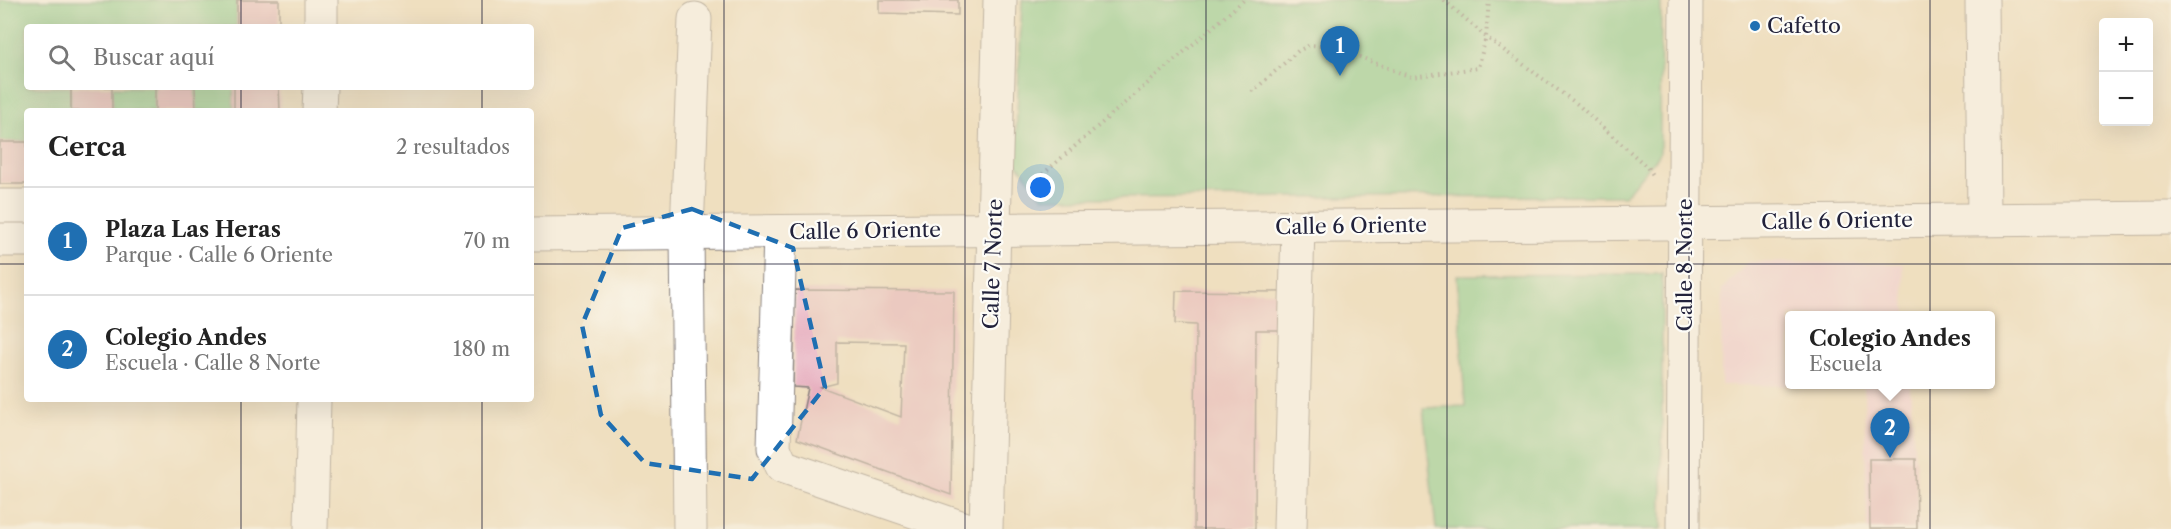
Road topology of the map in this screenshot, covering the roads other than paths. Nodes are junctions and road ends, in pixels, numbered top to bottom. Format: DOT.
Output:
graph roads {
  1 [pos="321,0"];
  2 [pos="1000,0"];
  3 [pos="1686,0"];
  4 [pos="1982,0"];
  5 [pos="694,19"];
  6 [pos="321,24"];
  7 [pos="320,90"];
  8 [pos="319,108"];
  9 [pos="0,206"];
  10 [pos="24,206"];
  11 [pos="2171,218"];
  12 [pos="1984,219"];
  13 [pos="1686,222"];
  14 [pos="994,223"];
  15 [pos="1298,227"];
  16 [pos="780,232"];
  17 [pos="687,233"];
  18 [pos="534,234"];
  19 [pos="0,240"];
  20 [pos="24,240"];
  21 [pos="314,402"];
  22 [pos="311,529"];
  23 [pos="690,529"];
  24 [pos="966,529"];
  25 [pos="986,529"];
  26 [pos="1290,529"];
  27 [pos="1683,529"];
  1 -- 6 [label="main road"];
  2 -- 14 [label="main road, Calle 7 Norte"];
  3 -- 13 [label="main road, Calle 8 Norte"];
  4 -- 12 [label="main road"];
  5 -- 17 [label="main road"];
  7 -- 8 [label="main road"];
  9 -- 10 [label="main road"];
  11 -- 12 [label="main road, Calle 6 Oriente"];
  12 -- 13 [label="main road, Calle 6 Oriente"];
  13 -- 15 [label="main road, Calle 6 Oriente"];
  13 -- 27 [label="main road, Calle 8 Norte"];
  14 -- 15 [label="main road, Calle 6 Oriente"];
  14 -- 16 [label="main road, Calle 6 Oriente"];
  14 -- 25 [label="main road, Calle 7 Norte"];
  15 -- 26 [label="main road"];
  16 -- 17 [label="main road, Calle 6 Oriente"];
  16 -- 24 [label="main road"];
  17 -- 18 [label="main road, Calle 6 Oriente"];
  17 -- 23 [label="main road"];
  19 -- 20 [label="main road"];
  21 -- 22 [label="main road"];
}
